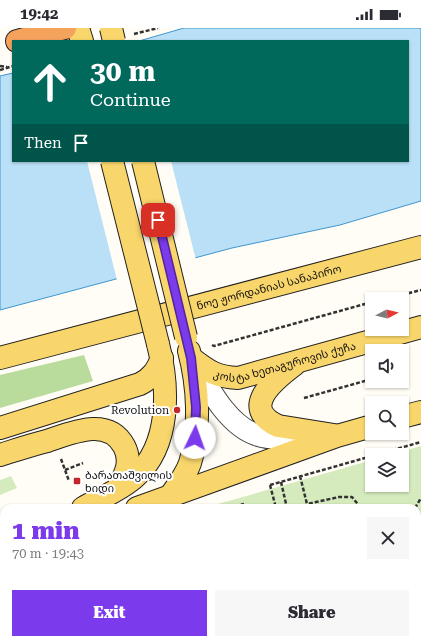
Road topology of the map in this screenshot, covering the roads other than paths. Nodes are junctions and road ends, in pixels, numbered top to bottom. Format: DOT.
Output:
graph roads {
  1 [pos="65,28"];
  2 [pos="78,28"];
  3 [pos="111,28"];
  4 [pos="21,40"];
  5 [pos="82,40"];
  6 [pos="114,40"];
  7 [pos="12,42"];
  8 [pos="0,46"];
  9 [pos="112,162"];
  10 [pos="143,162"];
  11 [pos="421,247"];
  12 [pos="421,327"];
  13 [pos="160,351"];
  14 [pos="0,358"];
  15 [pos="191,358"];
  16 [pos="298,361"];
  17 [pos="421,412"];
  18 [pos="409,415"];
  19 [pos="0,428"];
  20 [pos="365,428"];
  21 [pos="337,436"];
  22 [pos="0,456"];
  23 [pos="118,488"];
  24 [pos="172,495"];
  25 [pos="90,504"];
  26 [pos="148,504"];
  1 -- 4 [label="highway"];
  2 -- 5 [label="main road"];
  3 -- 6 [label="main road, bridge"];
  7 -- 8 [label="highway"];
  9 -- 13 [label="main road, bridge"];
  10 -- 15 [label="main road, bridge"];
  11 -- 14 [label="main road, ნოე ჟორდანიას სანაპირო"];
  12 -- 16 [label="main road, კოსტა ხეთაგუროვის ქუჩა"];
  13 -- 19 [label="main road"];
  13 -- 23 [label="main road"];
  15 -- 16 [label="main road, კოსტა ხეთაგუროვის ქუჩა"];
  15 -- 21 [label="street, კოსტა ხეთაგუროვის ქუჩა"];
  15 -- 24 [label="main road"];
  16 -- 21 [label="main road"];
  17 -- 18 [label="main road"];
  20 -- 21 [label="main road, კოსტა ხეთაგუროვის ქუჩა"];
  21 -- 24 [label="main road, კოსტა ხეთაგუროვის ქუჩა"];
  22 -- 23 [label="main road"];
  23 -- 25 [label="main road"];
  24 -- 26 [label="main road, კოსტა ხეთაგუროვის ქუჩა"];
}
